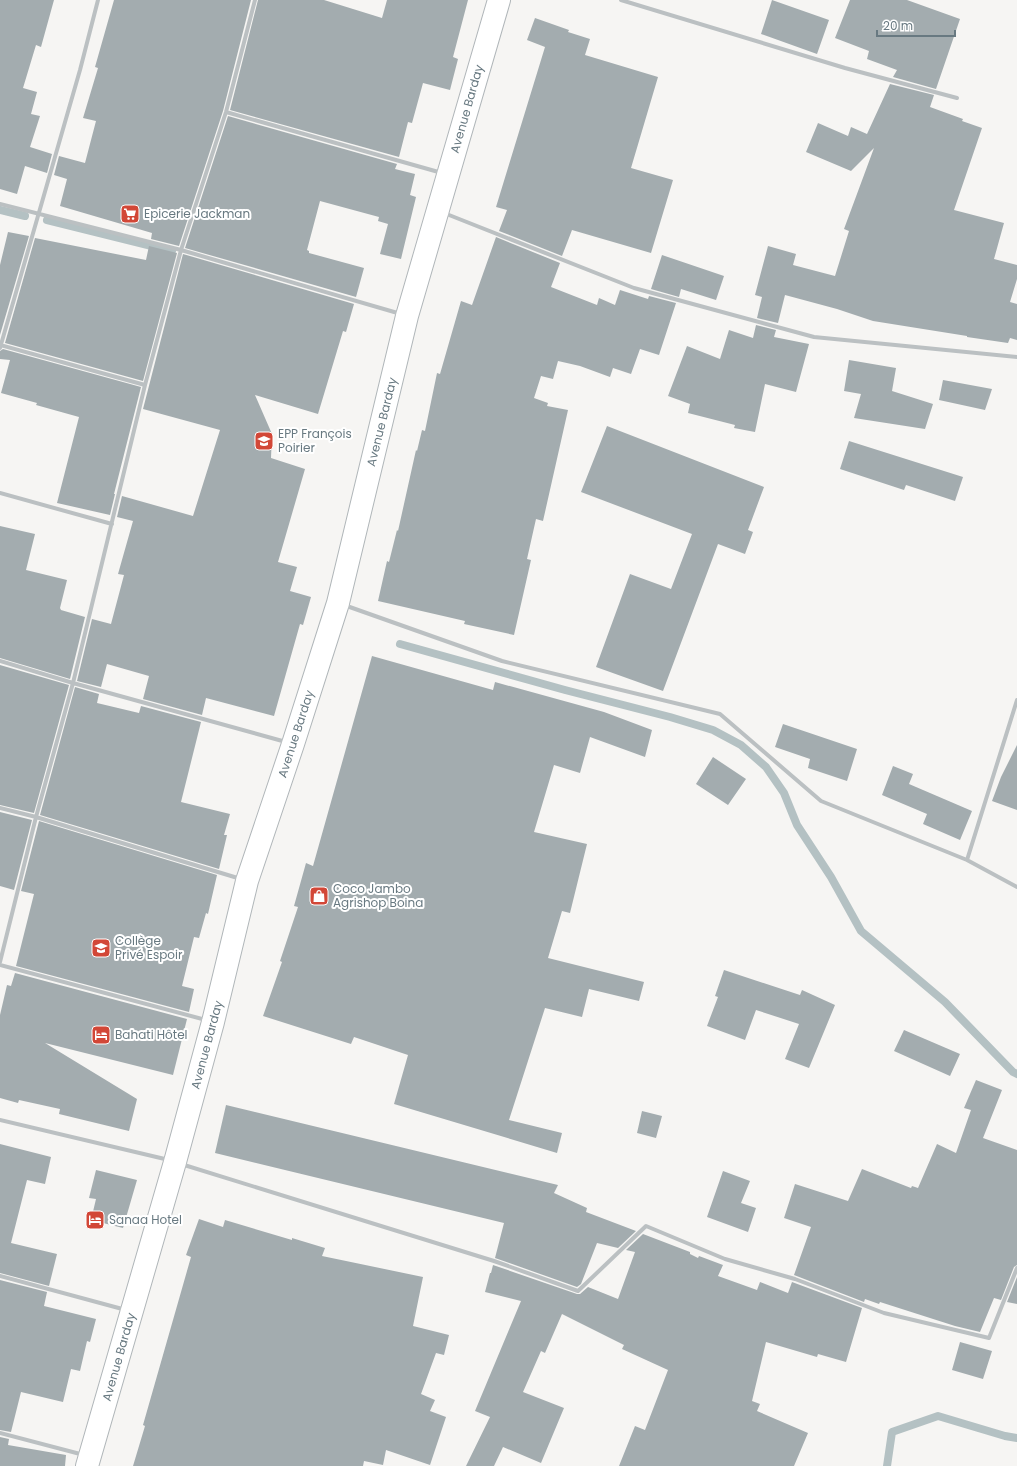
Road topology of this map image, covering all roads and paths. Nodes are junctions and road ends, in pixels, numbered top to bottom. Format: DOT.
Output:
graph roads {
  1 [pos="98,0"];
  2 [pos="255,0"];
  3 [pos="499,0"];
  4 [pos="620,0"];
  5 [pos="957,98"];
  6 [pos="226,112"];
  7 [pos="448,175"];
  8 [pos="0,204"];
  9 [pos="438,210"];
  10 [pos="39,214"];
  11 [pos="181,250"];
  12 [pos="407,316"];
  13 [pos="0,346"];
  14 [pos="1017,357"];
  15 [pos="145,385"];
  16 [pos="0,493"];
  17 [pos="112,524"];
  18 [pos="338,603"];
  19 [pos="0,661"];
  20 [pos="73,683"];
  21 [pos="1017,700"];
  22 [pos="293,744"];
  23 [pos="0,808"];
  24 [pos="36,817"];
  25 [pos="968,860"];
  26 [pos="247,881"];
  27 [pos="1017,887"];
  28 [pos="0,964"];
  29 [pos="213,1022"];
  30 [pos="0,1120"];
  31 [pos="175,1162"];
  32 [pos="1017,1268"];
  33 [pos="0,1276"];
  34 [pos="132,1312"];
  35 [pos="0,1433"];
  36 [pos="89,1461"];
  1 -- 10 [label="street"];
  2 -- 6 [label="street"];
  3 -- 7 [label="main road, Avenue Barday"];
  4 -- 5 [label="street"];
  6 -- 7 [label="street"];
  6 -- 11 [label="street"];
  7 -- 9 [label="main road, Avenue Barday"];
  8 -- 10 [label="street"];
  9 -- 12 [label="main road, Avenue Barday"];
  9 -- 14 [label="street"];
  10 -- 11 [label="street"];
  10 -- 13 [label="street"];
  11 -- 12 [label="street"];
  11 -- 15 [label="street"];
  12 -- 18 [label="main road, Avenue Barday"];
  13 -- 15 [label="street"];
  15 -- 17 [label="street"];
  16 -- 17 [label="street"];
  17 -- 20 [label="street"];
  18 -- 22 [label="main road, Avenue Barday"];
  18 -- 25 [label="street"];
  19 -- 20 [label="street"];
  20 -- 22 [label="street"];
  20 -- 24 [label="street"];
  21 -- 25 [label="street"];
  22 -- 26 [label="main road, Avenue Barday"];
  23 -- 24 [label="street"];
  24 -- 26 [label="street"];
  24 -- 28 [label="street"];
  25 -- 27 [label="street"];
  26 -- 29 [label="main road, Avenue Barday"];
  28 -- 29 [label="street"];
  29 -- 31 [label="main road, Avenue Barday"];
  30 -- 31 [label="street"];
  31 -- 32 [label="street"];
  31 -- 34 [label="main road, Avenue Barday"];
  33 -- 34 [label="street"];
  34 -- 36 [label="main road, Avenue Barday"];
  35 -- 36 [label="street"];
}
